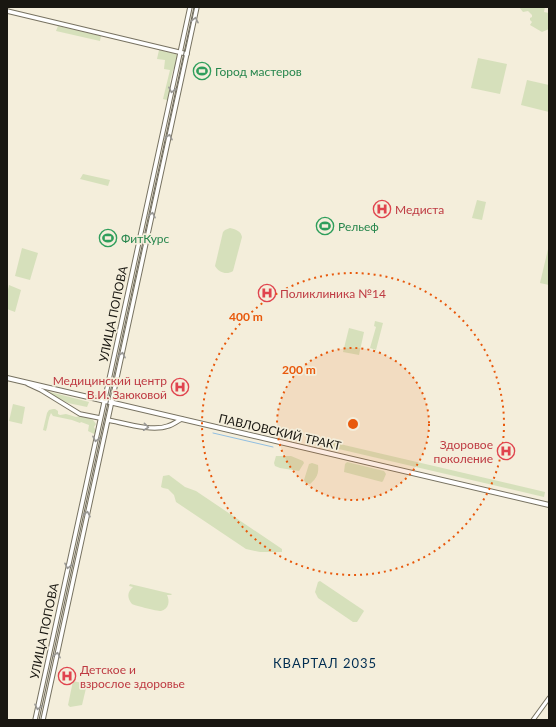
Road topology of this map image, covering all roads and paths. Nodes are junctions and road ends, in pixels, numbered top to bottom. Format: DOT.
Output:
graph roads {
  1 [pos="190,7"];
  2 [pos="198,7"];
  3 [pos="7,11"];
  4 [pos="185,31"];
  5 [pos="192,33"];
  6 [pos="180,52"];
  7 [pos="187,54"];
  8 [pos="123,316"];
  9 [pos="130,317"];
  10 [pos="7,378"];
  11 [pos="20,381"];
  12 [pos="104,401"];
  13 [pos="112,402"];
  14 [pos="100,418"];
  15 [pos="182,419"];
  16 [pos="108,420"];
  17 [pos="87,480"];
  18 [pos="94,481"];
  19 [pos="549,505"];
  20 [pos="549,698"];
  21 [pos="35,720"];
  22 [pos="43,720"];
  23 [pos="533,720"];
  1 -- 4 [label="main road, УЛИЦА ПОПОВА"];
  5 -- 2 [label="main road, УЛИЦА ПОПОВА, one-way"];
  3 -- 6 [label="main road"];
  4 -- 5 [label="main road"];
  4 -- 6 [label="main road, УЛИЦА ПОПОВА"];
  5 -- 7 [label="main road, УЛИЦА ПОПОВА"];
  6 -- 7 [label="main road"];
  6 -- 8 [label="main road, УЛИЦА ПОПОВА, one-way"];
  9 -- 7 [label="main road, УЛИЦА ПОПОВА, one-way"];
  8 -- 9 [label="main road"];
  8 -- 12 [label="main road, УЛИЦА ПОПОВА"];
  13 -- 9 [label="main road, УЛИЦА ПОПОВА, one-way"];
  10 -- 11 [label="main road, ПАВЛОВСКИЙ ТРАКТ"];
  11 -- 12 [label="main road, ПАВЛОВСКИЙ ТРАКТ"];
  11 -- 14 [label="main road"];
  12 -- 13 [label="main road, ПАВЛОВСКИЙ ТРАКТ"];
  12 -- 14 [label="main road, УЛИЦА ПОПОВА"];
  13 -- 15 [label="main road, ПАВЛОВСКИЙ ТРАКТ"];
  13 -- 16 [label="main road, УЛИЦА ПОПОВА"];
  14 -- 17 [label="main road, УЛИЦА ПОПОВА, one-way"];
  16 -- 15 [label="main road, one-way"];
  15 -- 19 [label="main road, ПАВЛОВСКИЙ ТРАКТ"];
  16 -- 18 [label="main road, УЛИЦА ПОПОВА"];
  17 -- 18 [label="main road"];
  17 -- 21 [label="main road, УЛИЦА ПОПОВА, one-way"];
  22 -- 18 [label="main road, УЛИЦА ПОПОВА, one-way"];
  20 -- 23 [label="street"];
}
